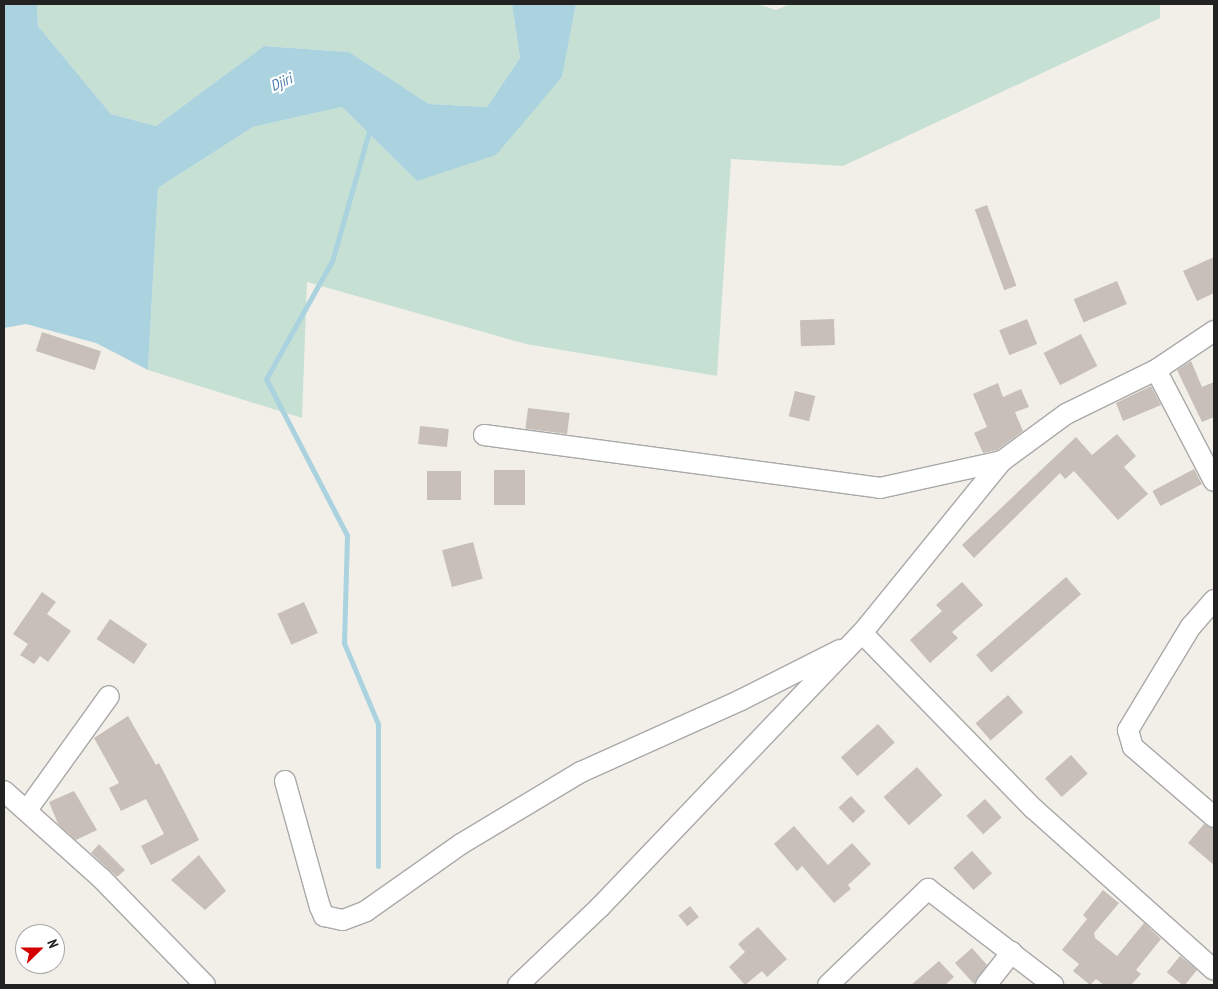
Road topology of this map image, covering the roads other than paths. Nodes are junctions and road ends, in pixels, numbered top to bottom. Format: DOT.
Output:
graph roads {
  1 [pos="1214,331"];
  2 [pos="1156,370"];
  3 [pos="484,435"];
  4 [pos="1002,461"];
  5 [pos="1214,481"];
  6 [pos="1214,600"];
  7 [pos="862,633"];
  8 [pos="848,647"];
  9 [pos="109,696"];
  10 [pos="286,781"];
  11 [pos="4,791"];
  12 [pos="27,810"];
  13 [pos="1214,816"];
  14 [pos="1012,952"];
  15 [pos="1214,970"];
  16 [pos="205,985"];
  17 [pos="518,985"];
  18 [pos="828,985"];
  19 [pos="986,985"];
  20 [pos="1053,985"];
  1 -- 2 [label="street"];
  2 -- 4 [label="street"];
  2 -- 5 [label="street"];
  3 -- 4 [label="street"];
  4 -- 7 [label="street"];
  6 -- 13 [label="street"];
  7 -- 8 [label="street"];
  7 -- 15 [label="street"];
  8 -- 10 [label="street"];
  8 -- 17 [label="street"];
  9 -- 12 [label="street"];
  11 -- 12 [label="street"];
  12 -- 16 [label="street"];
  14 -- 18 [label="street"];
  14 -- 19 [label="street"];
  14 -- 20 [label="street"];
}
